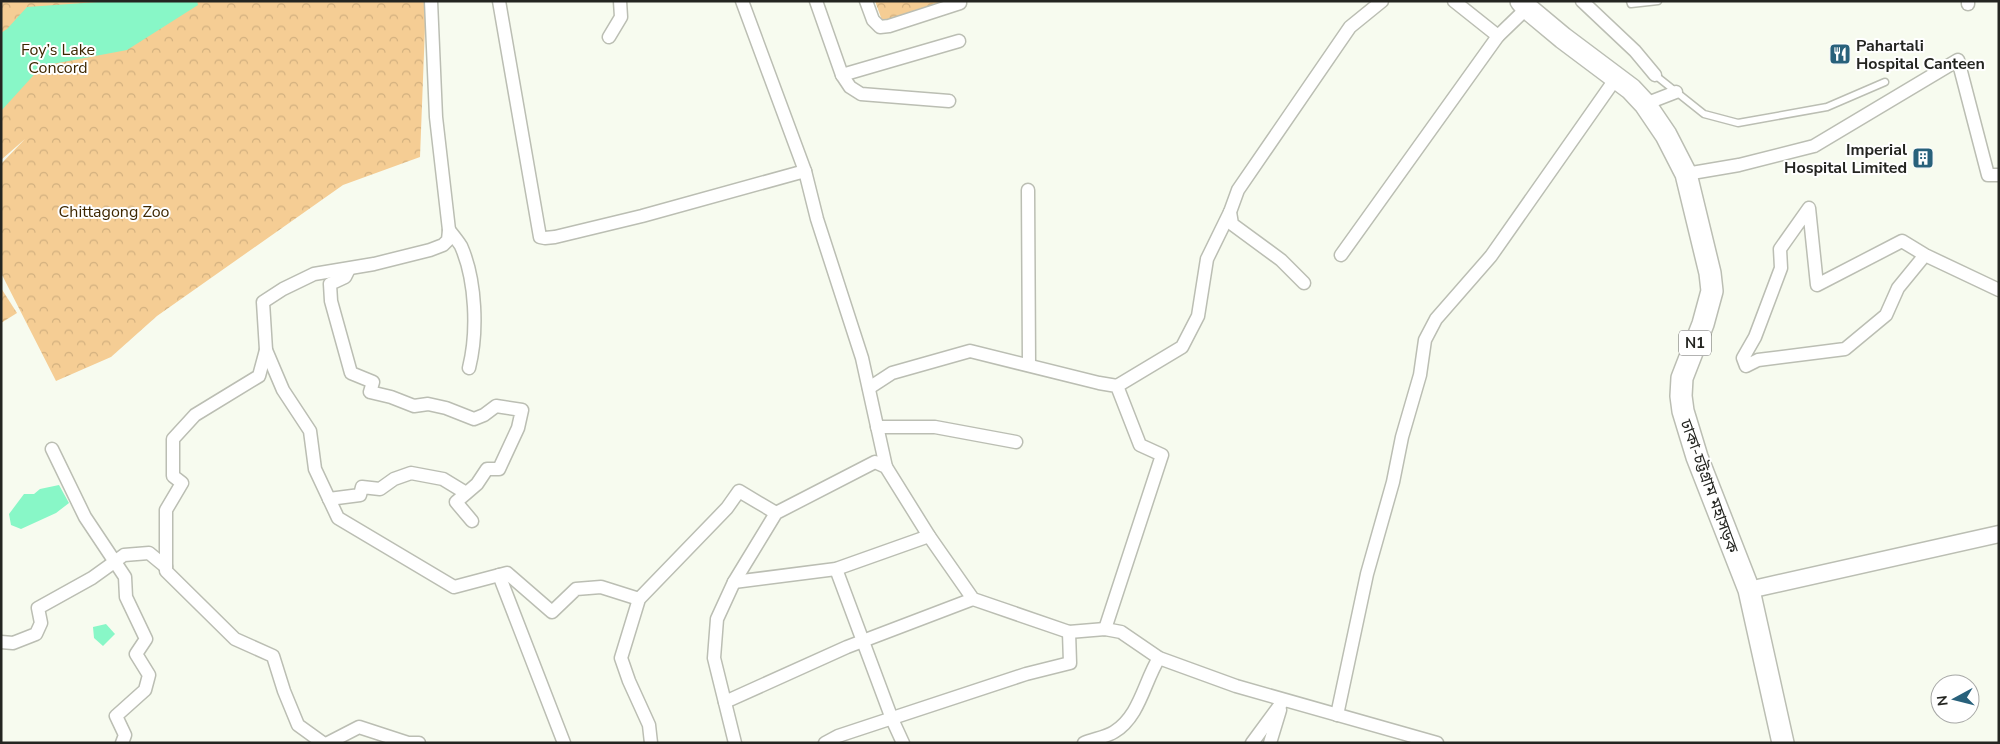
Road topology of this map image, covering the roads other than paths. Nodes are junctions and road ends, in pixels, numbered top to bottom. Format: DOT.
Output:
graph roads {
  1 [pos="431,1"];
  2 [pos="499,1"];
  3 [pos="620,1"];
  4 [pos="742,1"];
  5 [pos="816,1"];
  6 [pos="866,1"];
  7 [pos="1382,1"];
  8 [pos="1454,1"];
  9 [pos="1582,1"];
  10 [pos="1630,1"];
  11 [pos="1658,1"];
  12 [pos="960,3"];
  13 [pos="1524,5"];
  14 [pos="1498,36"];
  15 [pos="609,37"];
  16 [pos="960,41"];
  17 [pos="842,75"];
  18 [pos="1655,75"];
  19 [pos="1616,78"];
  20 [pos="1885,82"];
  21 [pos="1676,92"];
  22 [pos="949,101"];
  23 [pos="1645,104"];
  24 [pos="805,171"];
  25 [pos="1686,174"];
  26 [pos="1999,175"];
  27 [pos="1028,190"];
  28 [pos="1230,212"];
  29 [pos="449,230"];
  30 [pos="1341,255"];
  31 [pos="1925,256"];
  32 [pos="349,268"];
  33 [pos="1304,283"];
  34 [pos="1999,290"];
  35 [pos="266,350"];
  36 [pos="1029,364"];
  37 [pos="469,368"];
  38 [pos="1117,386"];
  39 [pos="869,388"];
  40 [pos="877,427"];
  41 [pos="1016,442"];
  42 [pos="52,449"];
  43 [pos="886,467"];
  44 [pos="466,494"];
  45 [pos="329,499"];
  46 [pos="776,513"];
  47 [pos="472,521"];
  48 [pos="1999,534"];
  49 [pos="930,536"];
  50 [pos="113,562"];
  51 [pos="166,567"];
  52 [pos="836,568"];
  53 [pos="499,575"];
  54 [pos="734,582"];
  55 [pos="1749,590"];
  56 [pos="639,599"];
  57 [pos="973,599"];
  58 [pos="1105,629"];
  59 [pos="1069,632"];
  60 [pos="863,641"];
  61 [pos="1,642"];
  62 [pos="1159,658"];
  63 [pos="1283,700"];
  64 [pos="725,702"];
  65 [pos="1337,715"];
  66 [pos="892,719"];
  67 [pos="122,743"];
  68 [pos="323,743"];
  69 [pos="328,743"];
  70 [pos="419,743"];
  71 [pos="564,743"];
  72 [pos="651,743"];
  73 [pos="735,743"];
  74 [pos="825,743"];
  75 [pos="903,743"];
  76 [pos="1084,743"];
  77 [pos="1252,743"];
  78 [pos="1270,743"];
  79 [pos="1437,743"];
  80 [pos="1784,743"];
  1 -- 29 [label="street"];
  2 -- 24 [label="street"];
  3 -- 15 [label="street"];
  4 -- 24 [label="street"];
  5 -- 17 [label="street"];
  6 -- 12 [label="street"];
  7 -- 28 [label="street"];
  8 -- 14 [label="street"];
  9 -- 18 [label="street"];
  10 -- 11 [label="lane"];
  13 -- 14 [label="street"];
  13 -- 19 [label="highway, ঢাকা-চট্টগ্রাম মহাসড়ক / N1"];
  14 -- 30 [label="street"];
  16 -- 17 [label="street"];
  17 -- 22 [label="street"];
  18 -- 21 [label="lane"];
  19 -- 23 [label="highway, ঢাকা-চট্টগ্রাম মহাসড়ক / N1"];
  19 -- 65 [label="street"];
  20 -- 21 [label="lane"];
  21 -- 23 [label="street"];
  23 -- 25 [label="highway, ঢাকা-চট্টগ্রাম মহাসড়ক / N1"];
  24 -- 39 [label="street"];
  25 -- 26 [label="street"];
  25 -- 55 [label="highway, ঢাকা-চট্টগ্রাম মহাসড়ক / N1"];
  27 -- 36 [label="street"];
  28 -- 33 [label="street"];
  28 -- 38 [label="street"];
  29 -- 32 [label="street"];
  29 -- 37 [label="street"];
  31 -- 31 [label="street"];
  31 -- 34 [label="street"];
  32 -- 35 [label="street"];
  32 -- 44 [label="street"];
  35 -- 45 [label="street"];
  35 -- 51 [label="street"];
  36 -- 38 [label="street"];
  36 -- 39 [label="street"];
  38 -- 58 [label="street"];
  39 -- 40 [label="street"];
  40 -- 41 [label="street"];
  40 -- 43 [label="street"];
  42 -- 50 [label="street"];
  43 -- 46 [label="street"];
  43 -- 49 [label="street"];
  44 -- 45 [label="street"];
  44 -- 47 [label="street"];
  45 -- 53 [label="street"];
  46 -- 54 [label="street"];
  46 -- 56 [label="street"];
  48 -- 55 [label="street"];
  49 -- 52 [label="street"];
  49 -- 57 [label="street"];
  50 -- 51 [label="street"];
  50 -- 61 [label="street"];
  50 -- 67 [label="street"];
  51 -- 68 [label="street"];
  52 -- 54 [label="street"];
  52 -- 60 [label="street"];
  53 -- 56 [label="street"];
  53 -- 71 [label="street"];
  54 -- 64 [label="street"];
  55 -- 80 [label="highway, ঢাকা-চট্টগ্রাম মহাসড়ক / N1"];
  56 -- 72 [label="street"];
  57 -- 59 [label="street"];
  57 -- 60 [label="street"];
  58 -- 59 [label="street"];
  58 -- 62 [label="street"];
  59 -- 66 [label="street"];
  60 -- 64 [label="street"];
  60 -- 66 [label="street"];
  62 -- 63 [label="street"];
  62 -- 76 [label="street"];
  63 -- 65 [label="street"];
  63 -- 77 [label="street"];
  63 -- 78 [label="street"];
  64 -- 73 [label="street"];
  65 -- 79 [label="street"];
  66 -- 74 [label="street"];
  66 -- 75 [label="street"];
  69 -- 70 [label="street"];
}
